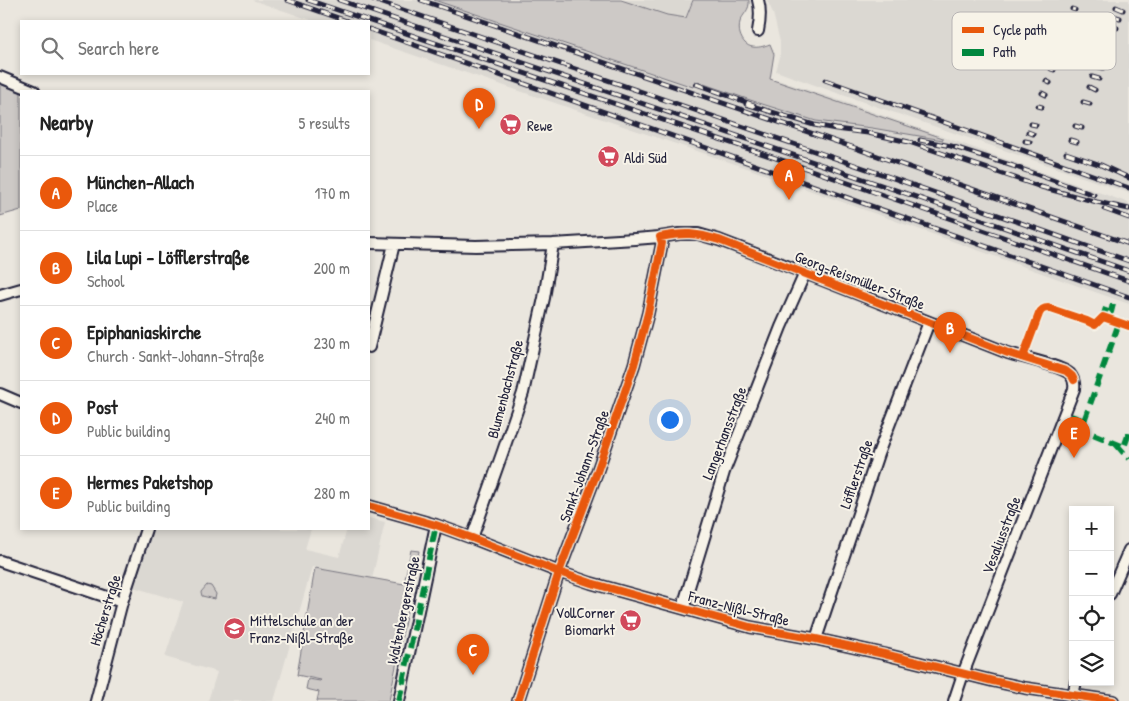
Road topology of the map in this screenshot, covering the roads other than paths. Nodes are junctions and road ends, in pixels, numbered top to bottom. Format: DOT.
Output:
graph roads {
  1 [pos="758,0"];
  2 [pos="758,31"];
  3 [pos="0,77"];
  4 [pos="32,90"];
  5 [pos="660,237"];
  6 [pos="370,244"];
  7 [pos="394,244"];
  8 [pos="554,244"];
  9 [pos="805,273"];
  10 [pos="20,289"];
  11 [pos="0,295"];
  12 [pos="929,322"];
  13 [pos="370,343"];
  14 [pos="1074,380"];
  15 [pos="0,394"];
  16 [pos="20,403"];
  17 [pos="370,506"];
  18 [pos="436,525"];
  19 [pos="146,530"];
  20 [pos="472,538"];
  21 [pos="1129,550"];
  22 [pos="0,562"];
  23 [pos="559,572"];
  24 [pos="1114,585"];
  25 [pos="122,602"];
  26 [pos="685,609"];
  27 [pos="816,639"];
  28 [pos="963,674"];
  29 [pos="1075,686"];
  30 [pos="1073,695"];
  31 [pos="96,701"];
  32 [pos="399,701"];
  33 [pos="518,701"];
  34 [pos="954,701"];
  35 [pos="1113,701"];
  1 -- 2 [label="street"];
  3 -- 4 [label="street"];
  5 -- 8 [label="street, Georg-Reismüller-Straße"];
  5 -- 9 [label="street, Georg-Reismüller-Straße"];
  5 -- 23 [label="street, Sankt-Johann-Straße"];
  6 -- 7 [label="street, Georg-Reismüller-Straße"];
  7 -- 8 [label="street, Georg-Reismüller-Straße"];
  7 -- 13 [label="street"];
  8 -- 20 [label="street, Blumenbachstraße"];
  9 -- 12 [label="street, Georg-Reismüller-Straße"];
  9 -- 26 [label="street, Langerhansstraße"];
  10 -- 11 [label="street"];
  12 -- 14 [label="street, Georg-Reismüller-Straße"];
  12 -- 27 [label="street, Löfflerstraße"];
  14 -- 28 [label="street, Vesaliusstraße"];
  15 -- 16 [label="street"];
  17 -- 18 [label="street, Franz-Nißl-Straße"];
  18 -- 20 [label="street, Franz-Nißl-Straße"];
  18 -- 32 [label="street, Waltenbergerstraße"];
  19 -- 25 [label="street, Höcherstraße"];
  20 -- 23 [label="street, Franz-Nißl-Straße"];
  21 -- 24 [label="street"];
  22 -- 25 [label="street"];
  23 -- 26 [label="street, Franz-Nißl-Straße"];
  23 -- 33 [label="street, Sankt-Johann-Straße"];
  25 -- 31 [label="street, Höcherstraße"];
  26 -- 27 [label="street, Franz-Nißl-Straße"];
  27 -- 28 [label="street, Franz-Nißl-Straße"];
  28 -- 30 [label="street, Franz-Nißl-Straße"];
  28 -- 34 [label="street, Vesaliusstraße"];
  29 -- 30 [label="street"];
  30 -- 35 [label="street, Franz-Nißl-Straße"];
}
